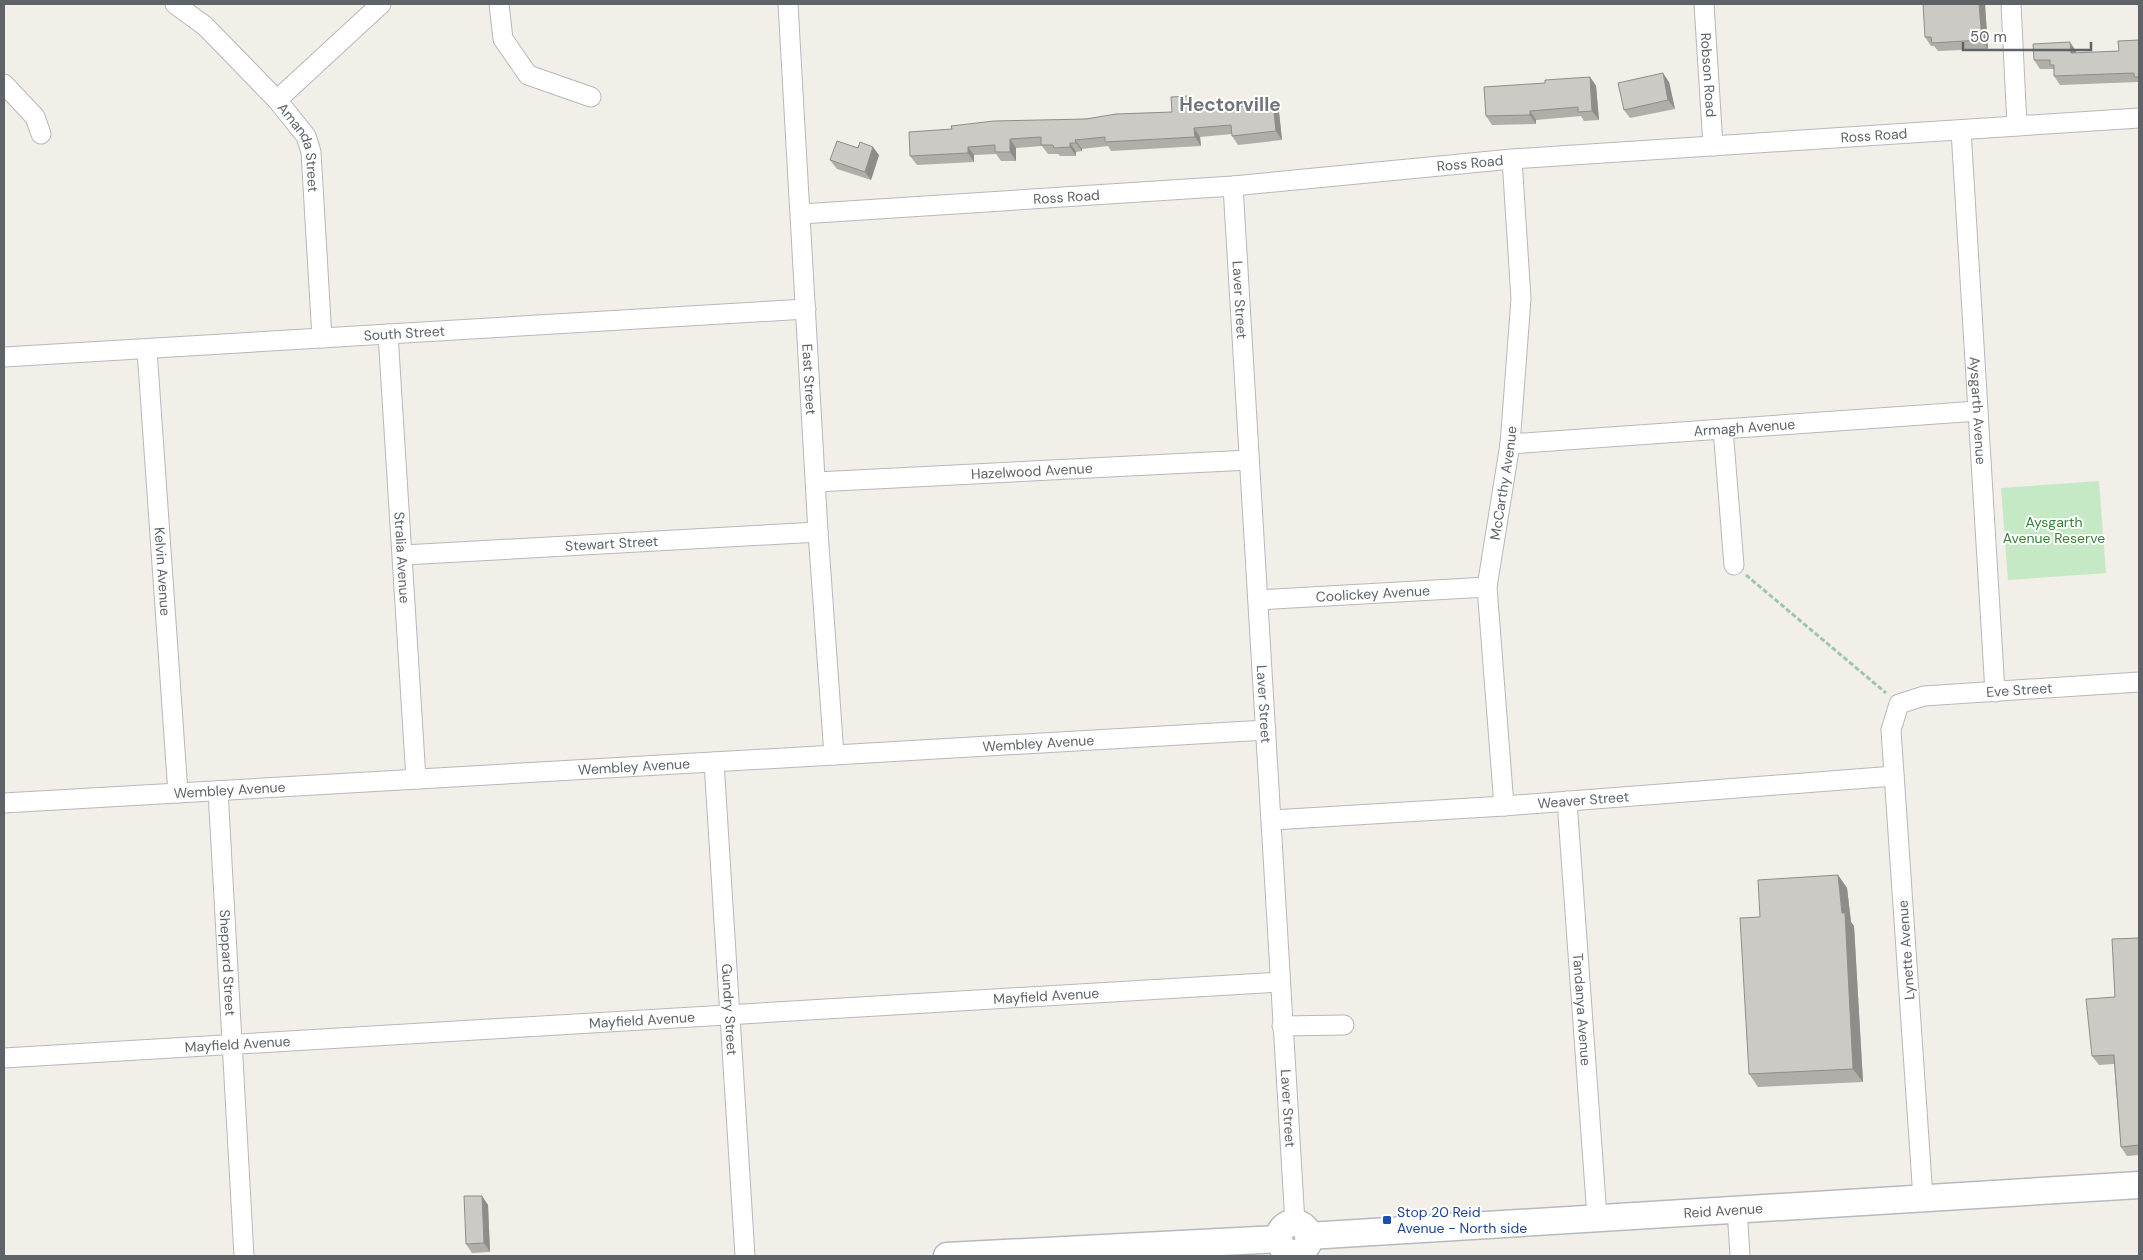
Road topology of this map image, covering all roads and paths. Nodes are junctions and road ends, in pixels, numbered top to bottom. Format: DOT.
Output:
graph roads {
  1 [pos="175,4"];
  2 [pos="381,4"];
  3 [pos="499,4"];
  4 [pos="788,4"];
  5 [pos="1704,4"];
  6 [pos="2011,4"];
  7 [pos="4,84"];
  8 [pos="590,97"];
  9 [pos="277,100"];
  10 [pos="2139,118"];
  11 [pos="2016,126"];
  12 [pos="1961,130"];
  13 [pos="41,134"];
  14 [pos="1713,146"];
  15 [pos="1512,159"];
  16 [pos="1233,186"];
  17 [pos="801,214"];
  18 [pos="806,310"];
  19 [pos="388,334"];
  20 [pos="322,338"];
  21 [pos="147,350"];
  22 [pos="4,357"];
  23 [pos="1978,411"];
  24 [pos="1724,429"];
  25 [pos="1510,444"];
  26 [pos="1249,460"];
  27 [pos="816,482"];
  28 [pos="818,532"];
  29 [pos="404,555"];
  30 [pos="1734,565"];
  31 [pos="1488,587"];
  32 [pos="1258,600"];
  33 [pos="2139,682"];
  34 [pos="1995,692"];
  35 [pos="1899,704"];
  36 [pos="1266,730"];
  37 [pos="834,755"];
  38 [pos="714,762"];
  39 [pos="1894,776"];
  40 [pos="416,779"];
  41 [pos="218,791"];
  42 [pos="178,793"];
  43 [pos="1567,801"];
  44 [pos="4,803"];
  45 [pos="1504,806"];
  46 [pos="1272,820"];
  47 [pos="1280,982"];
  48 [pos="728,1015"];
  49 [pos="1344,1025"];
  50 [pos="1282,1026"];
  51 [pos="233,1044"];
  52 [pos="4,1058"];
  53 [pos="2139,1185"];
  54 [pos="1922,1198"];
  55 [pos="1737,1209"];
  56 [pos="1597,1217"];
  57 [pos="1293,1241"];
  58 [pos="244,1256"];
  59 [pos="745,1256"];
  60 [pos="947,1256"];
  61 [pos="1740,1256"];
  1 -- 9 [label="street, Amanda Street"];
  2 -- 9 [label="street"];
  3 -- 8 [label="street"];
  4 -- 17 [label="street, East Street"];
  5 -- 14 [label="street, Robson Road"];
  6 -- 11 [label="street"];
  7 -- 13 [label="street"];
  9 -- 20 [label="street, Amanda Street"];
  10 -- 11 [label="street, Ross Road"];
  11 -- 12 [label="street, Ross Road"];
  12 -- 14 [label="street, Ross Road"];
  12 -- 23 [label="street, Aysgarth Avenue"];
  14 -- 15 [label="street, Ross Road"];
  15 -- 16 [label="street, Ross Road"];
  15 -- 25 [label="street, McCarthy Avenue"];
  16 -- 17 [label="street, Ross Road"];
  16 -- 26 [label="street, Laver Street"];
  17 -- 18 [label="street, East Street"];
  18 -- 19 [label="street, South Street"];
  18 -- 27 [label="street, East Street"];
  19 -- 20 [label="street, South Street"];
  19 -- 29 [label="street, Stralia Avenue"];
  20 -- 21 [label="street, South Street"];
  21 -- 22 [label="street, South Street"];
  21 -- 42 [label="street, Kelvin Avenue"];
  23 -- 24 [label="street, Armagh Avenue"];
  23 -- 34 [label="street, Aysgarth Avenue"];
  24 -- 25 [label="street, Armagh Avenue"];
  24 -- 30 [label="street"];
  25 -- 31 [label="street, McCarthy Avenue"];
  26 -- 27 [label="street, Hazelwood Avenue"];
  26 -- 32 [label="street, Laver Street"];
  27 -- 28 [label="street, East Street"];
  28 -- 29 [label="street, Stewart Street"];
  28 -- 37 [label="street, East Street"];
  29 -- 40 [label="street, Stralia Avenue"];
  30 -- 35 [label="path"];
  31 -- 32 [label="street, Coolickey Avenue"];
  31 -- 45 [label="street, McCarthy Avenue"];
  32 -- 36 [label="street, Laver Street"];
  33 -- 34 [label="street, Eve Street"];
  34 -- 35 [label="street, Eve Street"];
  35 -- 39 [label="street, Lynette Avenue"];
  36 -- 37 [label="street, Wembley Avenue"];
  36 -- 46 [label="street, Laver Street"];
  37 -- 38 [label="street, Wembley Avenue"];
  38 -- 40 [label="street, Wembley Avenue"];
  38 -- 48 [label="street, Gundry Street"];
  39 -- 43 [label="street, Weaver Street"];
  39 -- 54 [label="street, Lynette Avenue"];
  40 -- 41 [label="street, Wembley Avenue"];
  41 -- 42 [label="street, Wembley Avenue"];
  41 -- 51 [label="street, Sheppard Street"];
  42 -- 44 [label="street, Wembley Avenue"];
  43 -- 45 [label="street, Weaver Street"];
  43 -- 56 [label="street, Tandanya Avenue"];
  45 -- 46 [label="street, Weaver Street"];
  46 -- 47 [label="street, Laver Street"];
  47 -- 48 [label="street, Mayfield Avenue"];
  47 -- 50 [label="street, Laver Street"];
  48 -- 51 [label="street, Mayfield Avenue"];
  48 -- 59 [label="street, Gundry Street"];
  49 -- 50 [label="street"];
  50 -- 57 [label="street, Laver Street"];
  51 -- 52 [label="street, Mayfield Avenue"];
  51 -- 58 [label="street, Sheppard Street"];
  53 -- 54 [label="street, Reid Avenue"];
  54 -- 55 [label="street, Reid Avenue"];
  55 -- 56 [label="street, Reid Avenue"];
  55 -- 61 [label="street"];
  56 -- 57 [label="street, Reid Avenue"];
  57 -- 60 [label="street, Reid Avenue"];
}
